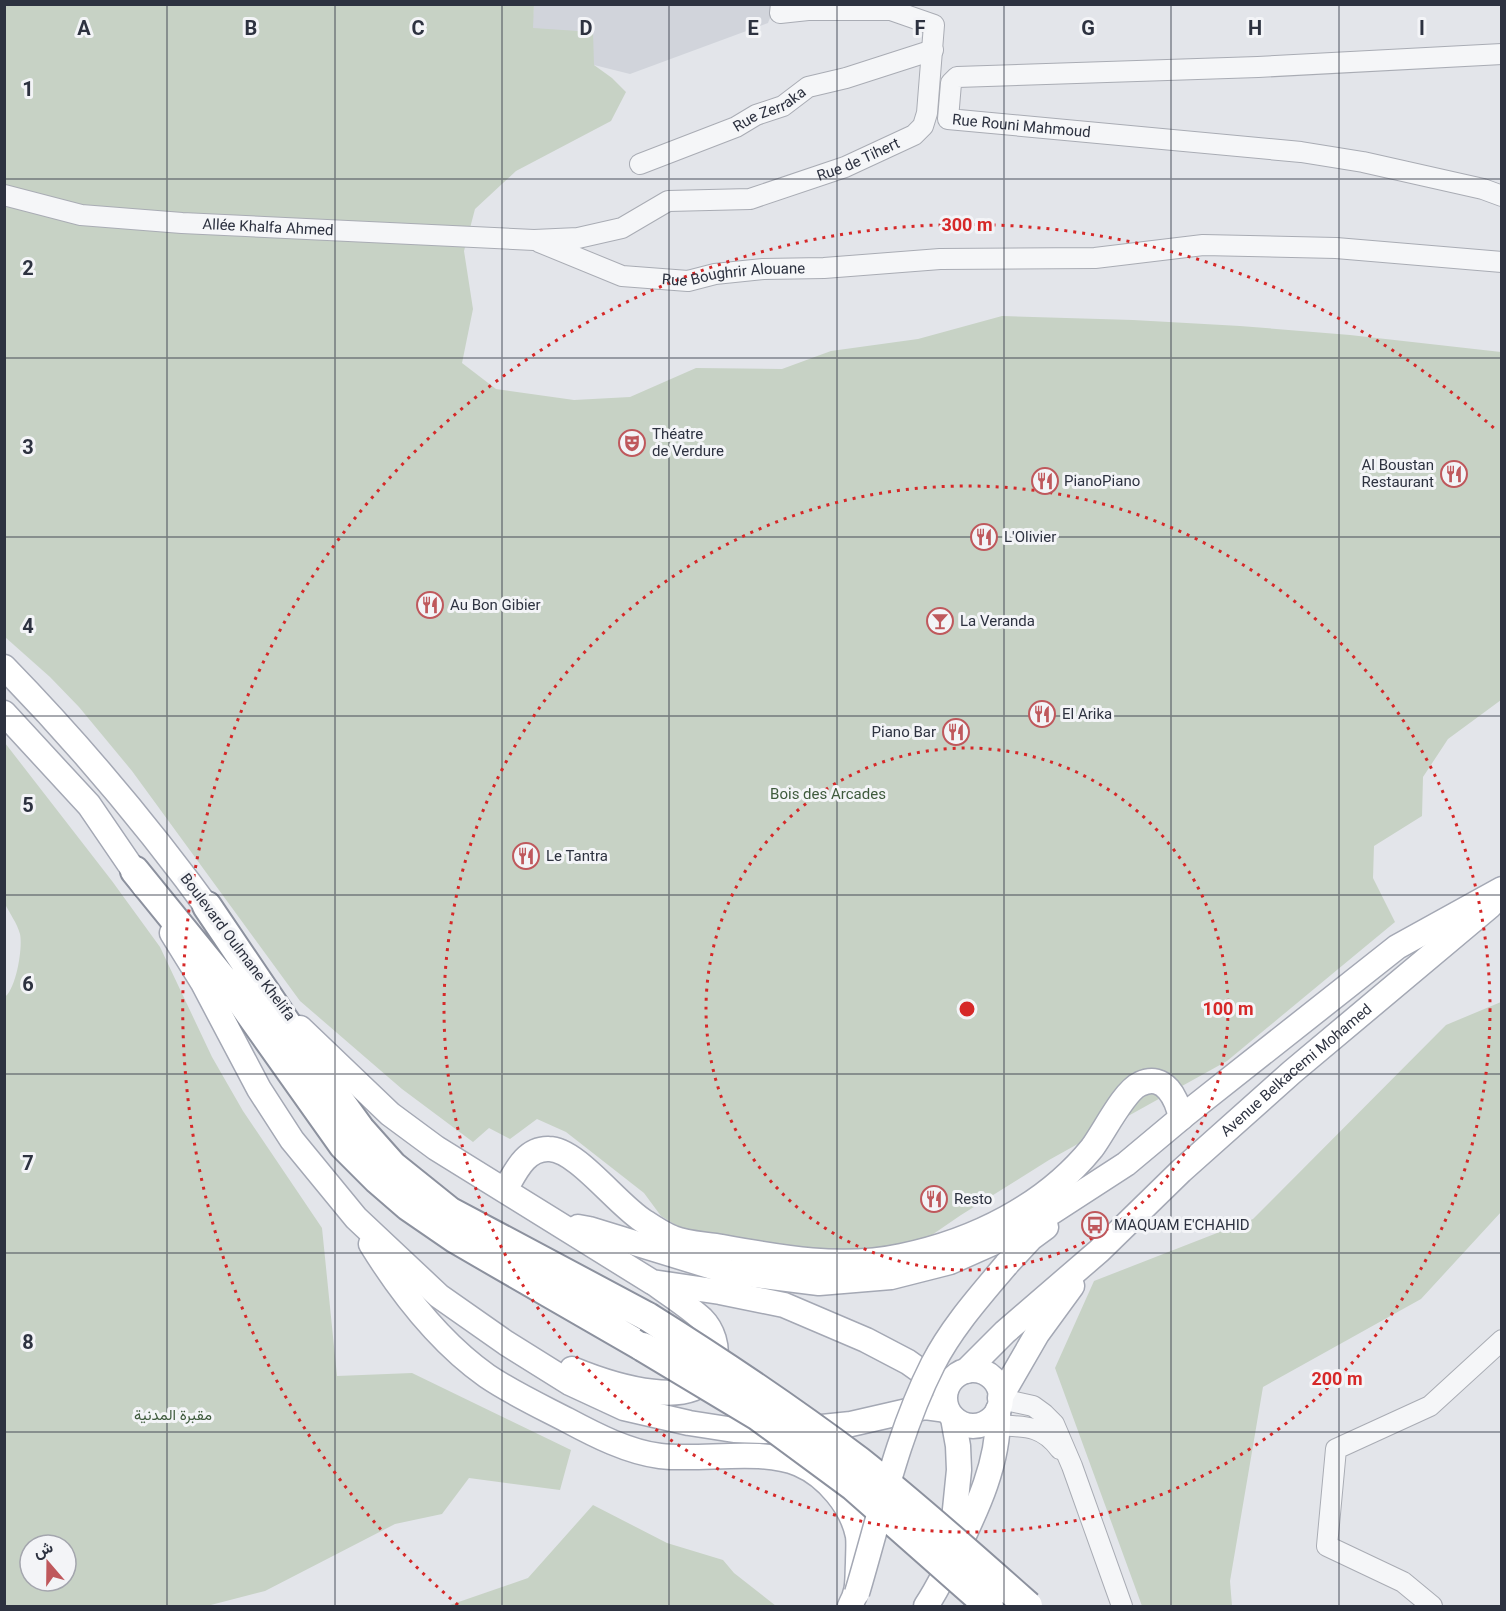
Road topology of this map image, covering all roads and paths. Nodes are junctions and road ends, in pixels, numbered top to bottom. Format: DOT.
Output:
graph roads {
  1 [pos="781,4"];
  2 [pos="933,50"];
  3 [pos="1502,54"];
  4 [pos="640,164"];
  5 [pos="4,195"];
  6 [pos="1502,196"];
  7 [pos="534,240"];
  8 [pos="1502,262"];
  9 [pos="4,667"];
  10 [pos="4,713"];
  11 [pos="135,871"];
  12 [pos="1502,889"];
  13 [pos="1502,897"];
  14 [pos="207,906"];
  15 [pos="1181,1118"];
  16 [pos="1126,1164"];
  17 [pos="505,1190"];
  18 [pos="356,1218"];
  19 [pos="560,1225"];
  20 [pos="1099,1251"];
  21 [pos="652,1282"];
  22 [pos="1502,1341"];
  23 [pos="506,1343"];
  24 [pos="966,1371"];
  25 [pos="949,1406"];
  26 [pos="996,1412"];
  27 [pos="1072,1466"];
  28 [pos="950,1563"];
  29 [pos="853,1600"];
  30 [pos="926,1606"];
  31 [pos="989,1606"];
  32 [pos="1028,1606"];
  33 [pos="1122,1606"];
  34 [pos="1432,1606"];
  1 -- 2 [label="street, Rue de Tihert"];
  2 -- 4 [label="street, Rue Zerraka"];
  2 -- 7 [label="street, Rue de Tihert"];
  3 -- 6 [label="street, Rue Rouni Mahmoud"];
  5 -- 7 [label="street, Allée Khalfa Ahmed"];
  7 -- 8 [label="street, Rue Boughrir Alouane"];
  9 -- 14 [label="main road, Boulevard Oulmane Khelifa"];
  10 -- 11 [label="main road"];
  11 -- 18 [label="main road"];
  11 -- 31 [label="highway, bridge"];
  12 -- 15 [label="main road"];
  13 -- 20 [label="main road, Avenue Belkacemi Mohamed"];
  14 -- 17 [label="main road, Boulevard Oulmane Khelifa"];
  14 -- 32 [label="highway, bridge"];
  15 -- 16 [label="main road"];
  15 -- 17 [label="main road"];
  16 -- 19 [label="main road"];
  16 -- 29 [label="main road, bridge"];
  17 -- 19 [label="main road, Boulevard Oulmane Khelifa"];
  18 -- 23 [label="main road"];
  18 -- 29 [label="main road, bridge"];
  19 -- 21 [label="main road, Boulevard Oulmane Khelifa"];
  20 -- 24 [label="main road"];
  20 -- 26 [label="main road"];
  21 -- 23 [label="main road, Boulevard Oulmane Khelifa"];
  21 -- 25 [label="main road"];
  22 -- 34 [label="street"];
  23 -- 25 [label="main road"];
  24 -- 25 [label="main road"];
  24 -- 26 [label="main road"];
  25 -- 26 [label="main road"];
  25 -- 28 [label="main road"];
  26 -- 27 [label="street"];
  26 -- 27 [label="street"];
  26 -- 28 [label="main road"];
  27 -- 33 [label="street"];
  28 -- 30 [label="main road"];
}
